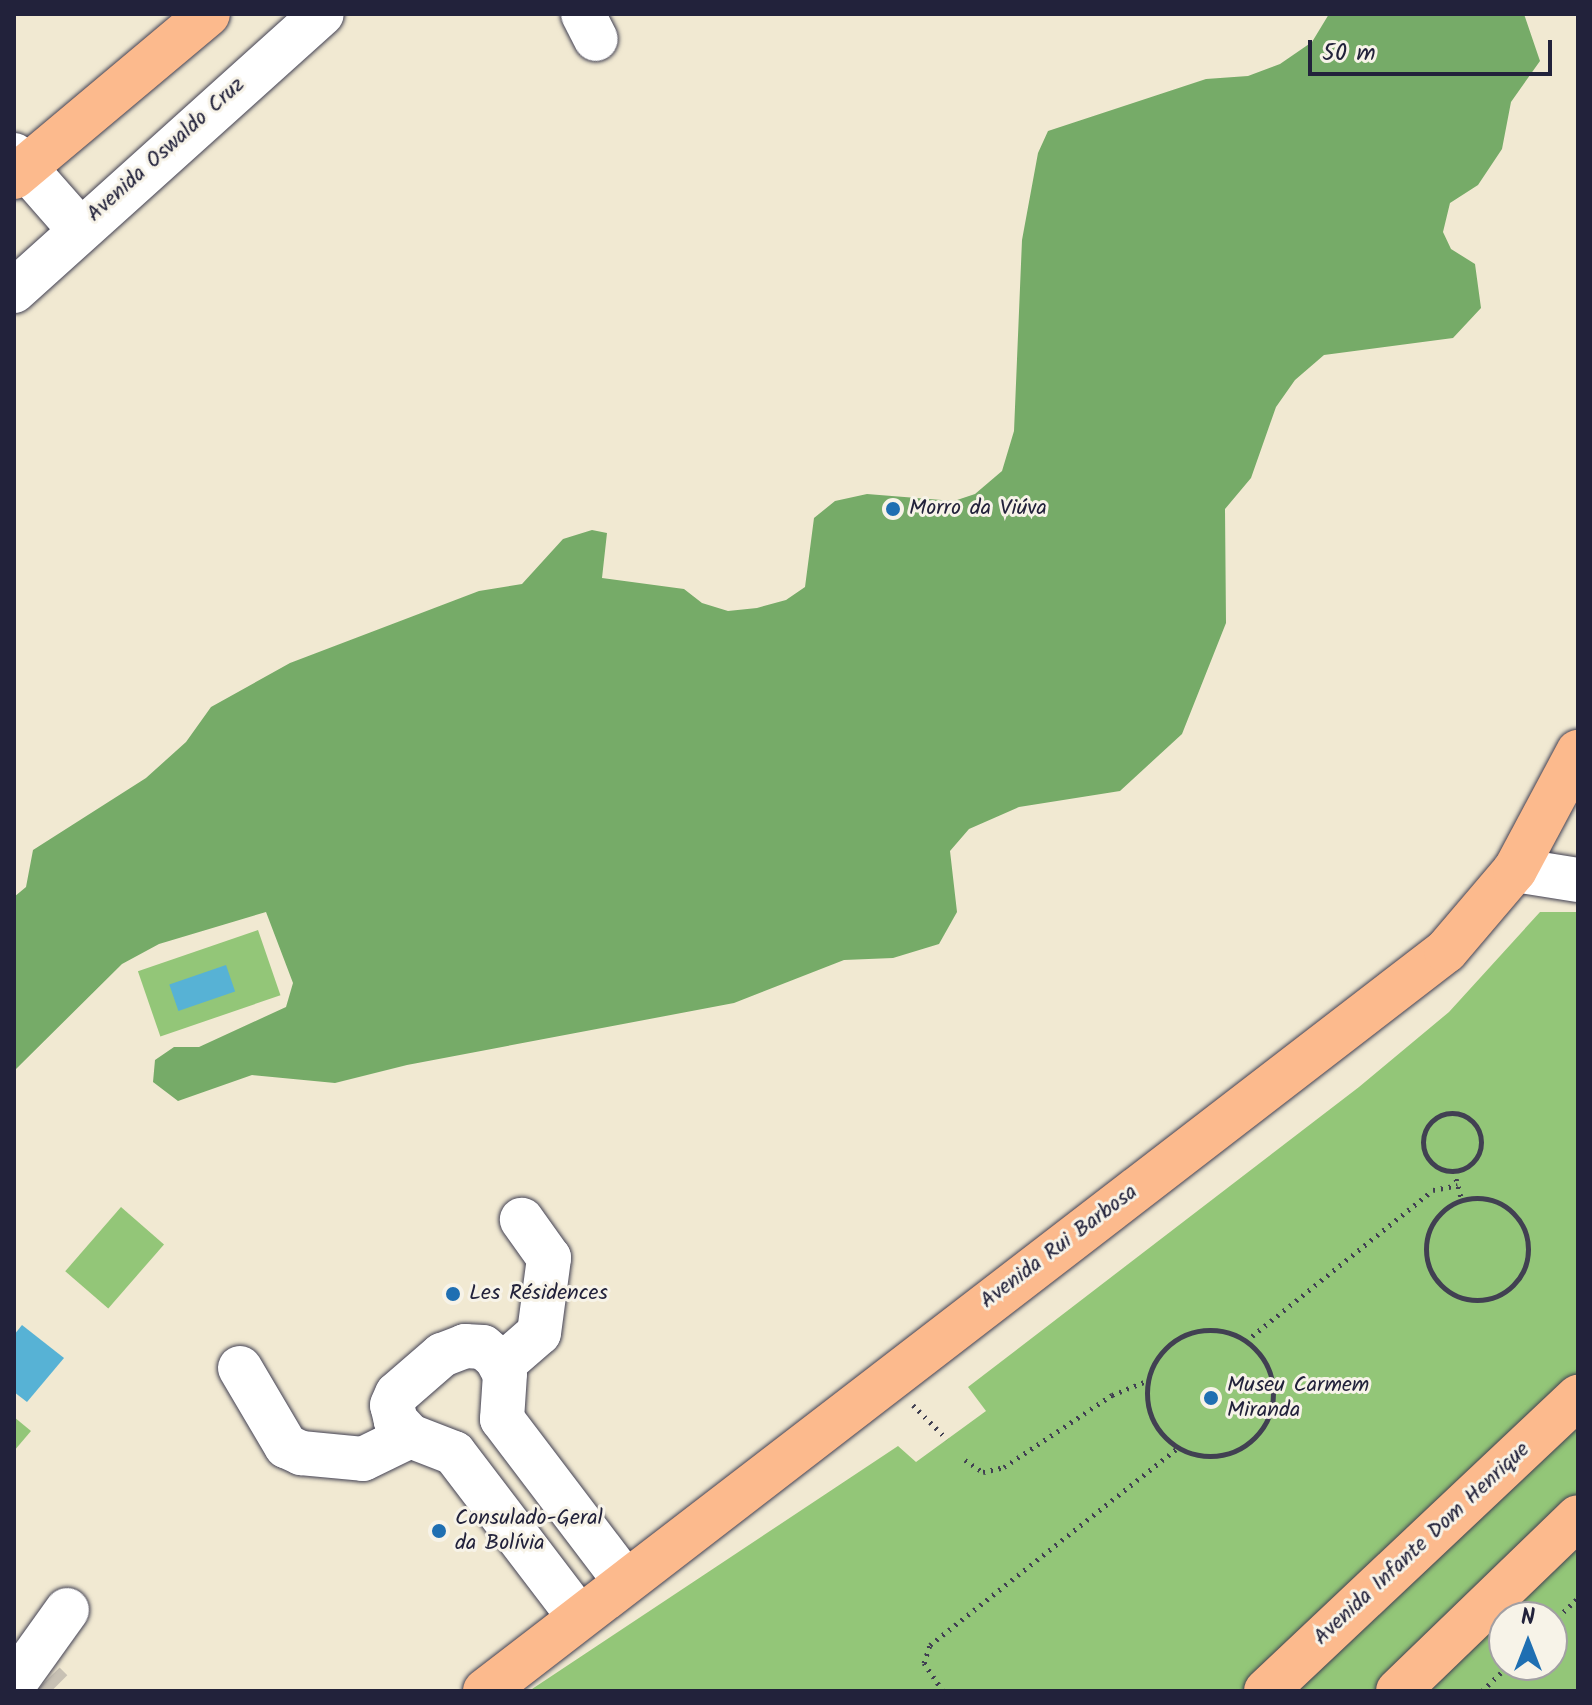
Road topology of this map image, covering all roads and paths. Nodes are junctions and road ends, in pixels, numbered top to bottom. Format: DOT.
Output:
graph roads {
  1 [pos="208,14"];
  2 [pos="322,14"];
  3 [pos="18,166"];
  4 [pos="79,229"];
  5 [pos="14,291"];
  6 [pos="1578,752"];
  7 [pos="1515,870"];
  8 [pos="1578,880"];
  9 [pos="1454,1171"];
  10 [pos="1458,1185"];
  11 [pos="1462,1200"];
  12 [pos="522,1220"];
  13 [pos="1246,1341"];
  14 [pos="501,1366"];
  15 [pos="240,1368"];
  16 [pos="1147,1381"];
  17 [pos="1578,1397"];
  18 [pos="410,1436"];
  19 [pos="1179,1447"];
  20 [pos="965,1460"];
  21 [pos="1578,1517"];
  22 [pos="625,1581"];
  23 [pos="67,1610"];
  24 [pos="579,1617"];
  25 [pos="25,1672"];
  26 [pos="485,1691"];
  27 [pos="943,1691"];
  28 [pos="1266,1691"];
  29 [pos="1398,1691"];
  1 -- 3 [label="main road"];
  2 -- 4 [label="street, Avenida Oswaldo Cruz"];
  3 -- 4 [label="street"];
  4 -- 5 [label="street, Avenida Oswaldo Cruz"];
  6 -- 7 [label="main road, Avenida Rui Barbosa"];
  7 -- 8 [label="street"];
  7 -- 22 [label="main road, Avenida Rui Barbosa"];
  9 -- 9 [label="path"];
  9 -- 10 [label="path"];
  10 -- 11 [label="path"];
  10 -- 13 [label="path"];
  11 -- 11 [label="path"];
  12 -- 14 [label="street"];
  13 -- 16 [label="path"];
  13 -- 19 [label="path"];
  14 -- 18 [label="street"];
  14 -- 22 [label="street"];
  15 -- 18 [label="street"];
  16 -- 19 [label="path"];
  16 -- 20 [label="path"];
  17 -- 28 [label="main road, Avenida Infante Dom Henrique"];
  18 -- 24 [label="street"];
  19 -- 27 [label="path"];
  21 -- 29 [label="main road"];
  22 -- 24 [label="main road, Avenida Rui Barbosa"];
  23 -- 25 [label="street"];
  24 -- 26 [label="main road, Avenida Rui Barbosa"];
}
